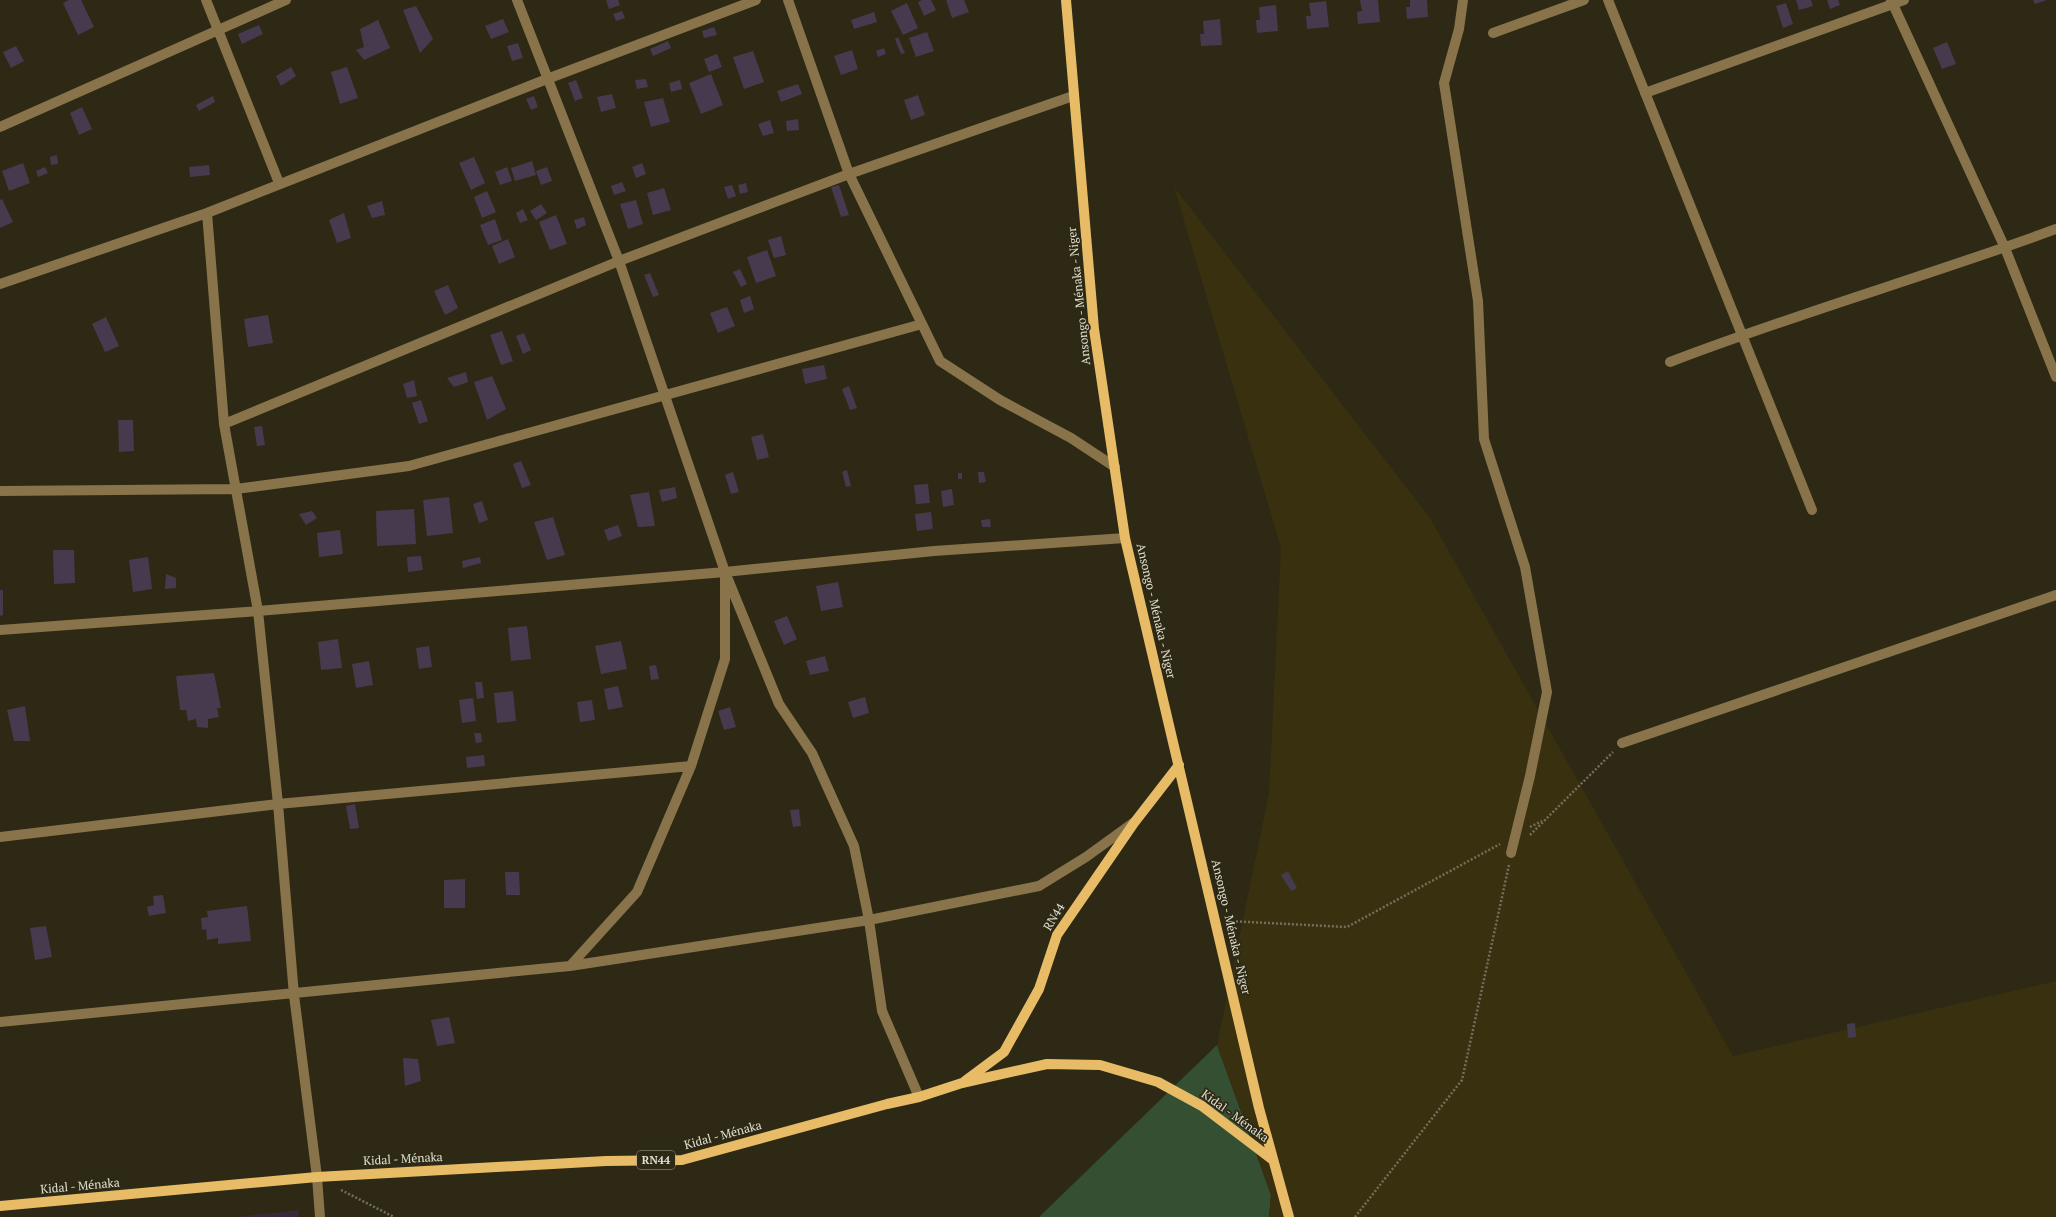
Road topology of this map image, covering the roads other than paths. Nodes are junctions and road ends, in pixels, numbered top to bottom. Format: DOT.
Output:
graph roads {
  1 [pos="206,0"];
  2 [pos="286,0"];
  3 [pos="517,0"];
  4 [pos="756,0"];
  5 [pos="788,0"];
  6 [pos="1066,0"];
  7 [pos="1463,0"];
  8 [pos="1584,0"];
  9 [pos="1608,0"];
  10 [pos="1904,0"];
  11 [pos="1892,2"];
  12 [pos="217,29"];
  13 [pos="1493,33"];
  14 [pos="547,79"];
  15 [pos="1645,93"];
  16 [pos="1074,96"];
  17 [pos="0,127"];
  18 [pos="849,174"];
  19 [pos="279,183"];
  20 [pos="207,213"];
  21 [pos="2056,229"];
  22 [pos="2005,248"];
  23 [pos="620,261"];
  24 [pos="0,284"];
  25 [pos="922,324"];
  26 [pos="1742,334"];
  27 [pos="1670,362"];
  28 [pos="2056,377"];
  29 [pos="665,395"];
  30 [pos="224,424"];
  31 [pos="1115,466"];
  32 [pos="236,489"];
  33 [pos="0,491"];
  34 [pos="1812,510"];
  35 [pos="1125,538"];
  36 [pos="725,572"];
  37 [pos="2056,596"];
  38 [pos="258,611"];
  39 [pos="0,630"];
  40 [pos="1622,743"];
  41 [pos="1179,765"];
  42 [pos="691,766"];
  43 [pos="278,804"];
  44 [pos="1134,823"];
  45 [pos="0,837"];
  46 [pos="1511,853"];
  47 [pos="869,920"];
  48 [pos="570,966"];
  49 [pos="294,995"];
  50 [pos="0,1022"];
  51 [pos="962,1083"];
  52 [pos="919,1097"];
  53 [pos="1273,1160"];
  54 [pos="317,1177"];
  55 [pos="0,1206"];
  56 [pos="320,1217"];
  57 [pos="1289,1217"];
  1 -- 12 [label="street"];
  2 -- 12 [label="street"];
  3 -- 14 [label="street"];
  4 -- 14 [label="street"];
  5 -- 18 [label="street"];
  6 -- 16 [label="main road, Ansongo - Ménaka - Niger"];
  7 -- 46 [label="street"];
  8 -- 13 [label="street"];
  9 -- 15 [label="street"];
  10 -- 11 [label="street"];
  11 -- 15 [label="street"];
  11 -- 22 [label="street"];
  12 -- 17 [label="street"];
  12 -- 19 [label="street"];
  14 -- 19 [label="street"];
  14 -- 23 [label="street"];
  15 -- 26 [label="street"];
  16 -- 18 [label="street"];
  16 -- 31 [label="main road, Ansongo - Ménaka - Niger"];
  18 -- 23 [label="street"];
  18 -- 25 [label="street"];
  19 -- 20 [label="street"];
  20 -- 24 [label="street"];
  20 -- 30 [label="street"];
  21 -- 22 [label="street"];
  22 -- 26 [label="street"];
  22 -- 28 [label="street"];
  23 -- 29 [label="street"];
  23 -- 30 [label="street"];
  25 -- 29 [label="street"];
  25 -- 31 [label="street"];
  26 -- 27 [label="street"];
  26 -- 34 [label="street"];
  29 -- 32 [label="street"];
  29 -- 36 [label="street"];
  30 -- 32 [label="street"];
  31 -- 35 [label="main road, Ansongo - Ménaka - Niger"];
  32 -- 33 [label="street"];
  32 -- 38 [label="street"];
  35 -- 36 [label="street"];
  35 -- 41 [label="main road, Ansongo - Ménaka - Niger"];
  36 -- 38 [label="street"];
  36 -- 42 [label="street"];
  36 -- 47 [label="street"];
  37 -- 40 [label="street"];
  38 -- 39 [label="street"];
  38 -- 43 [label="street"];
  41 -- 44 [label="main road, RN44"];
  41 -- 53 [label="main road, Ansongo - Ménaka - Niger"];
  42 -- 43 [label="street"];
  42 -- 48 [label="street"];
  43 -- 45 [label="street"];
  43 -- 49 [label="street"];
  44 -- 47 [label="street"];
  44 -- 51 [label="main road, RN44"];
  47 -- 48 [label="street"];
  47 -- 52 [label="street"];
  48 -- 49 [label="street"];
  49 -- 50 [label="street"];
  49 -- 54 [label="street"];
  51 -- 52 [label="main road, Kidal - Ménaka / RN44"];
  51 -- 53 [label="main road, Kidal - Ménaka / RN44"];
  52 -- 54 [label="main road, Kidal - Ménaka / RN44"];
  53 -- 57 [label="main road, Ansongo - Ménaka - Niger"];
  54 -- 55 [label="main road, Kidal - Ménaka / RN44"];
  54 -- 56 [label="street"];
}
